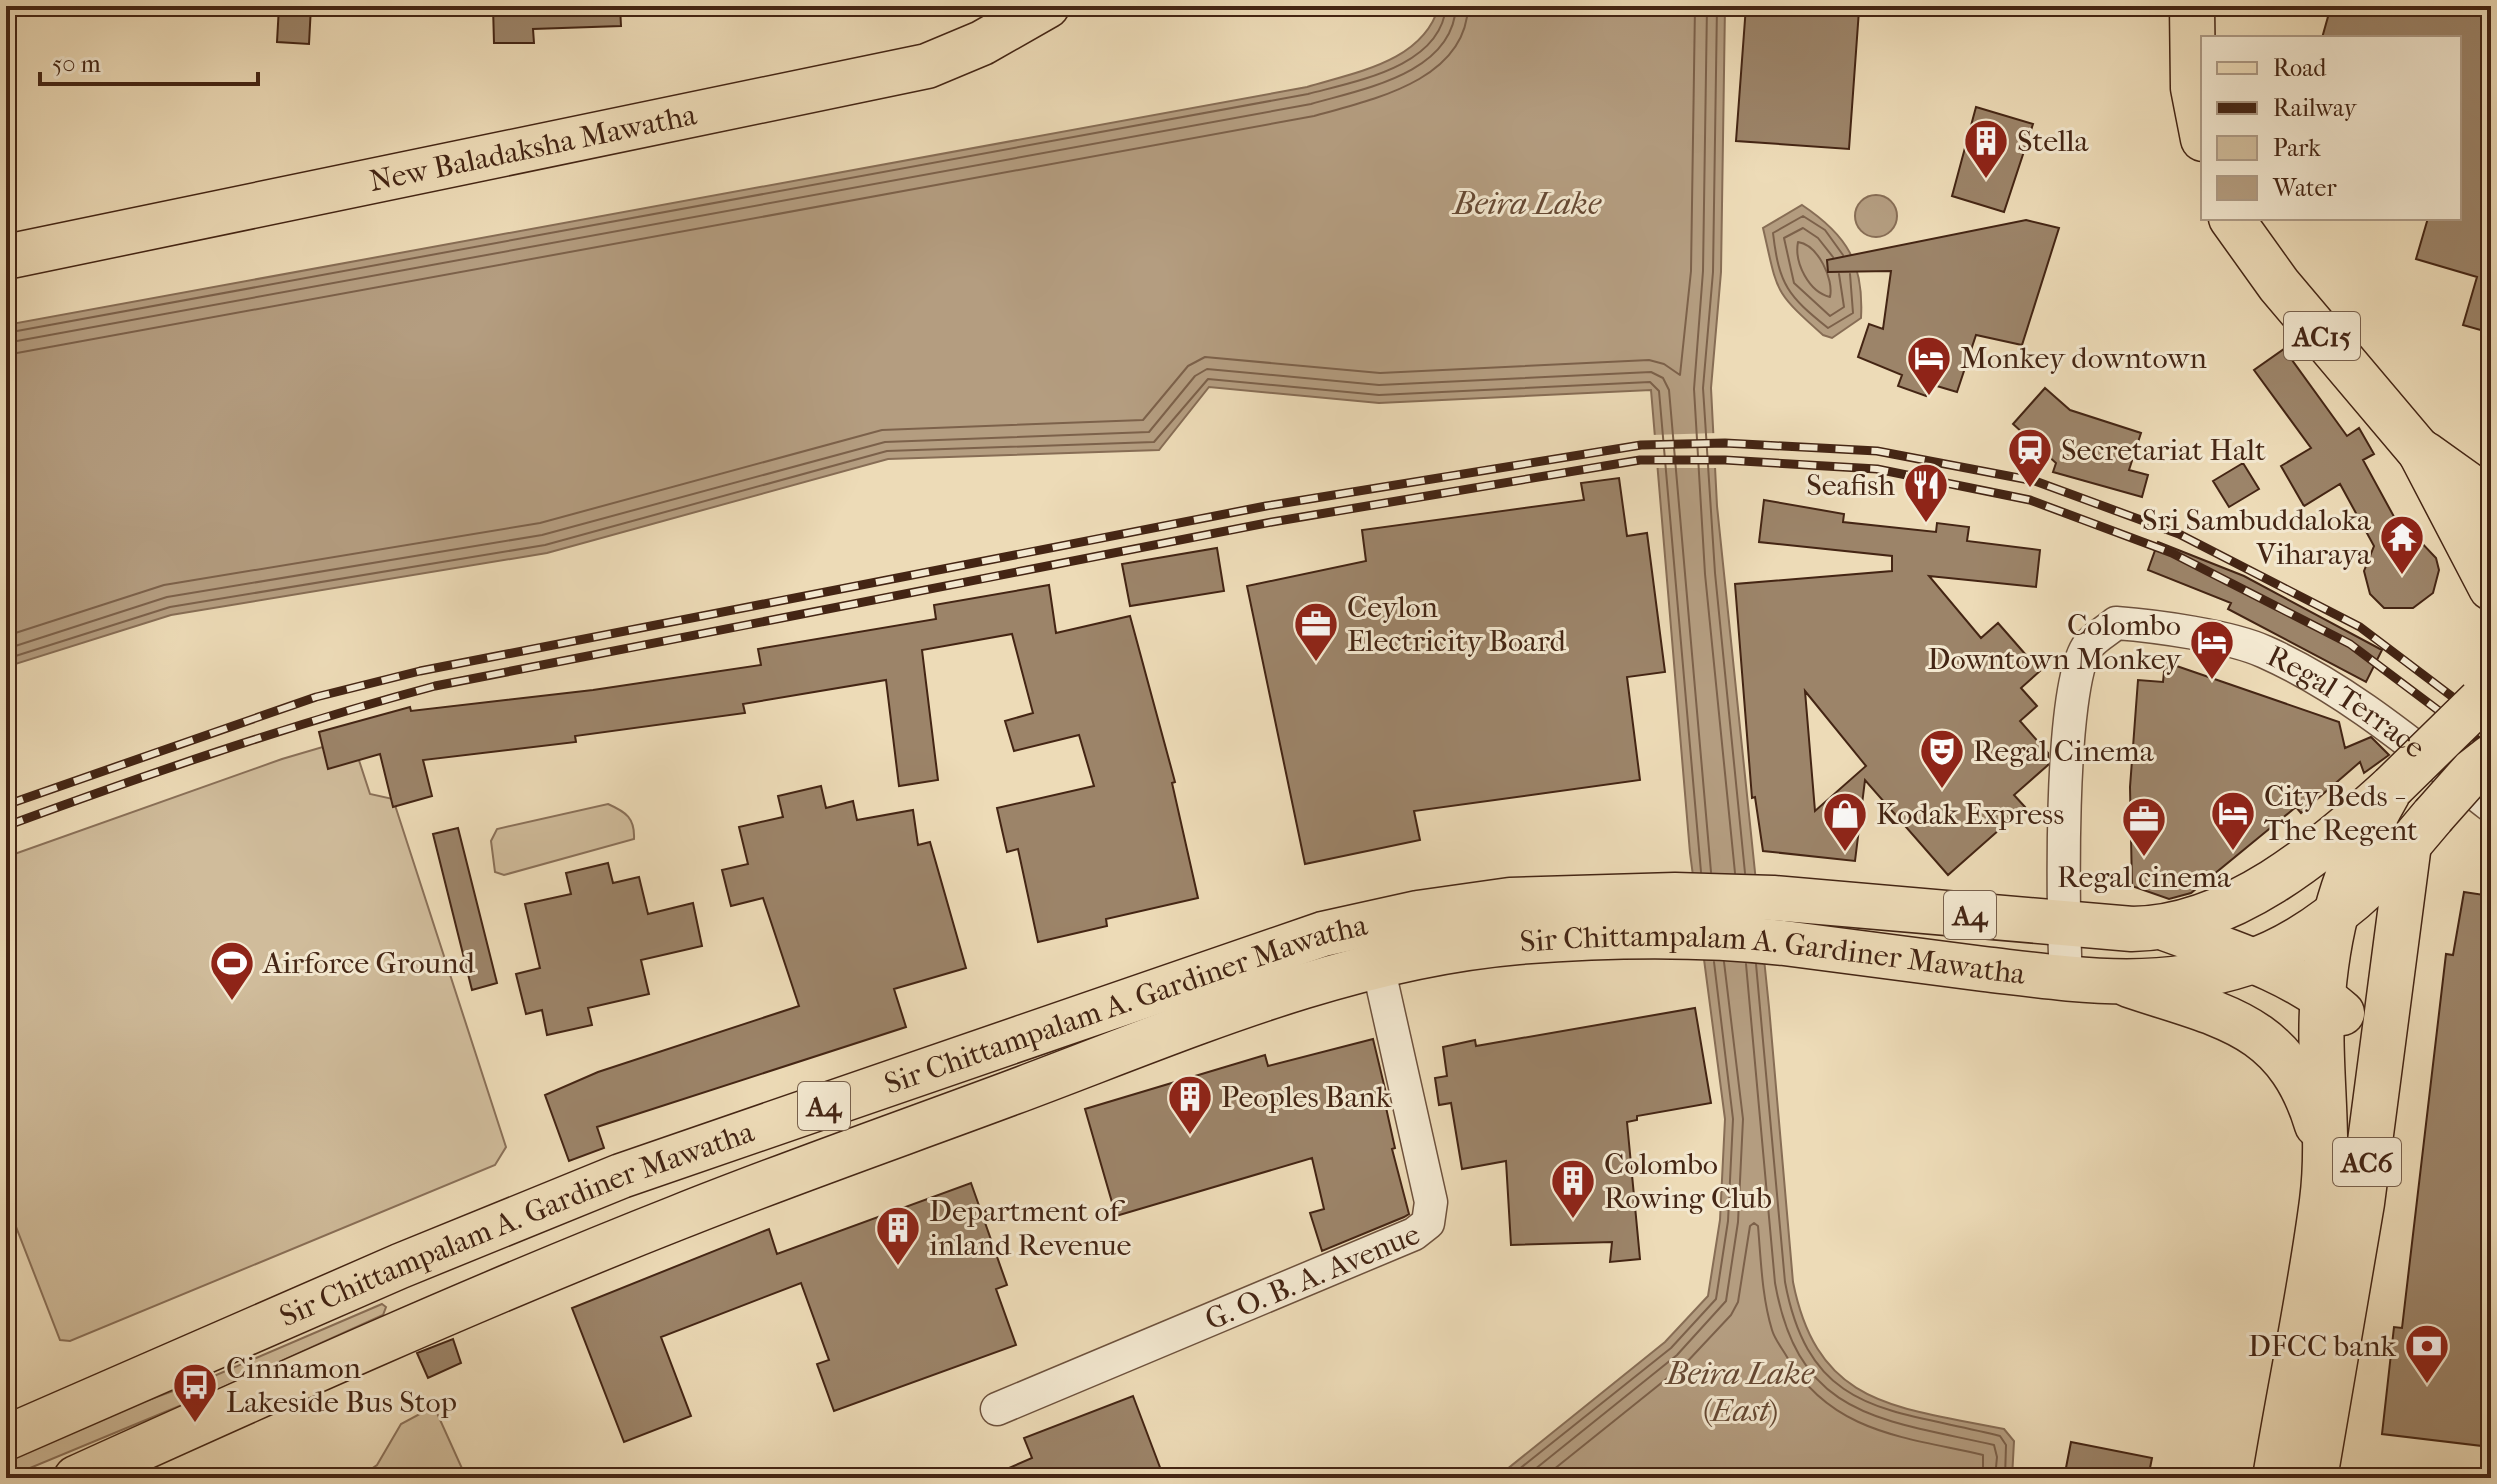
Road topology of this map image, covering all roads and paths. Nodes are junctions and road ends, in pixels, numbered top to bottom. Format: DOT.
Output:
graph roads {
  1 [pos="1047,6"];
  2 [pos="2192,6"];
  3 [pos="2201,129"];
  4 [pos="2232,220"];
  5 [pos="6,257"];
  6 [pos="2419,450"];
  7 [pos="2491,501"];
  8 [pos="2491,536"];
  9 [pos="2491,588"];
  10 [pos="2488,693"];
  11 [pos="2491,757"];
  12 [pos="2392,787"];
  13 [pos="2491,806"];
  14 [pos="2421,830"];
  15 [pos="2334,913"];
  16 [pos="1677,915"];
  17 [pos="2063,923"];
  18 [pos="2167,929"];
  19 [pos="2254,960"];
  20 [pos="1378,966"];
  21 [pos="2066,979"];
  22 [pos="2129,985"];
  23 [pos="2323,996"];
  24 [pos="2380,1047"];
  25 [pos="2324,1146"];
  26 [pos="997,1409"];
  27 [pos="6,1438"];
  28 [pos="76,1478"];
  29 [pos="2275,1478"];
  30 [pos="2315,1478"];
  1 -- 5 [label="main road, New Baladaksha Mawatha"];
  2 -- 3 [label="main road"];
  4 -- 6 [label="main road, AC15"];
  6 -- 7 [label="main road"];
  6 -- 8 [label="main road, AC15"];
  6 -- 9 [label="main road"];
  10 -- 12 [label="main road, bridge"];
  11 -- 14 [label="main road, bridge"];
  12 -- 15 [label="main road"];
  12 -- 18 [label="main road"];
  13 -- 17 [label="street, Regal Terrace"];
  14 -- 15 [label="main road"];
  14 -- 24 [label="main road, AC6"];
  15 -- 19 [label="main road"];
  15 -- 23 [label="main road, AC6"];
  16 -- 17 [label="main road, Sir Chittampalam A. Gardiner Mawatha / A4"];
  16 -- 20 [label="main road, Sir Chittampalam A. Gardiner Mawatha / A4"];
  16 -- 21 [label="main road, Sir Chittampalam A. Gardiner Mawatha / A4"];
  16 -- 27 [label="main road, Sir Chittampalam A. Gardiner Mawatha / A4"];
  17 -- 18 [label="main road, Sir Chittampalam A. Gardiner Mawatha / A4"];
  17 -- 21 [label="street"];
  18 -- 19 [label="main road"];
  19 -- 22 [label="main road"];
  19 -- 23 [label="main road"];
  20 -- 26 [label="street, G. O. B. A. Avenue"];
  20 -- 28 [label="main road, Sir Chittampalam A. Gardiner Mawatha / A4"];
  21 -- 22 [label="main road, Sir Chittampalam A. Gardiner Mawatha / A4"];
  22 -- 25 [label="main road"];
  23 -- 24 [label="main road"];
  23 -- 25 [label="main road, AC6"];
  24 -- 30 [label="main road, AC6"];
  25 -- 29 [label="main road, AC6"];
}
